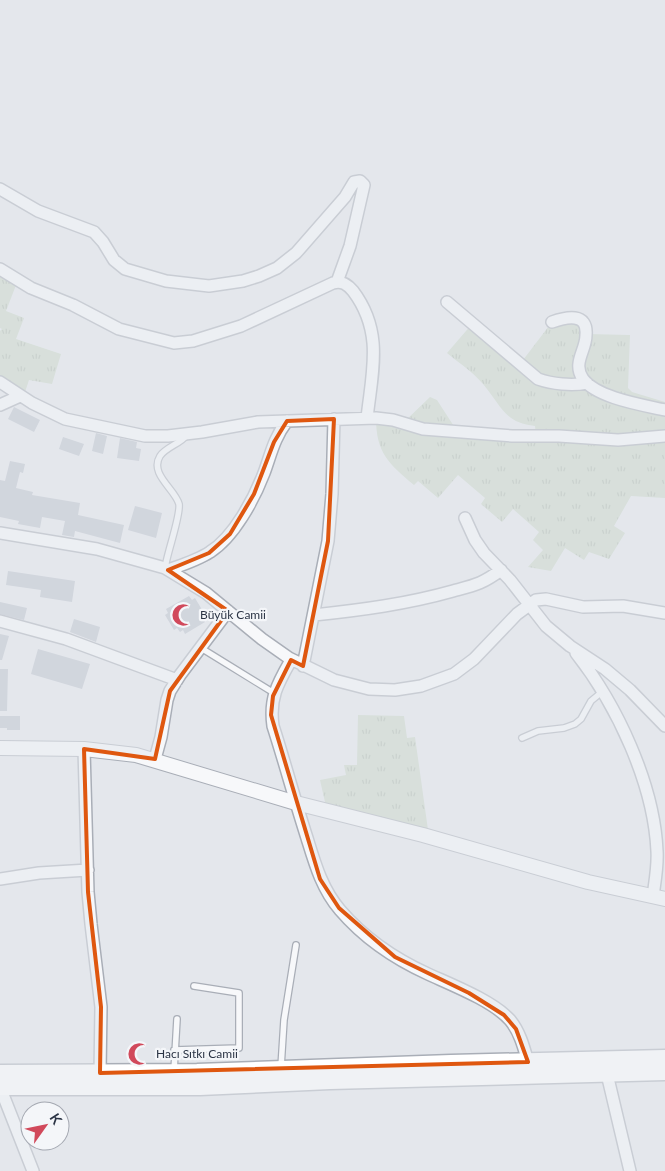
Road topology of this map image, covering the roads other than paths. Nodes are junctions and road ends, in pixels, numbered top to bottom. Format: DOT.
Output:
graph roads {
  1 [pos="0,189"];
  2 [pos="0,269"];
  3 [pos="337,282"];
  4 [pos="447,302"];
  5 [pos="552,322"];
  6 [pos="0,382"];
  7 [pos="586,383"];
  8 [pos="20,396"];
  9 [pos="0,405"];
  10 [pos="665,410"];
  11 [pos="368,418"];
  12 [pos="334,419"];
  13 [pos="287,421"];
  14 [pos="188,433"];
  15 [pos="665,436"];
  16 [pos="465,518"];
  17 [pos="0,533"];
  18 [pos="167,569"];
  19 [pos="501,570"];
  20 [pos="528,604"];
  21 [pos="228,611"];
  22 [pos="665,614"];
  23 [pos="314,615"];
  24 [pos="0,621"];
  25 [pos="570,646"];
  26 [pos="201,648"];
  27 [pos="291,660"];
  28 [pos="303,666"];
  29 [pos="177,680"];
  30 [pos="603,691"];
  31 [pos="274,693"];
  32 [pos="665,726"];
  33 [pos="522,738"];
  34 [pos="0,748"];
  35 [pos="84,749"];
  36 [pos="155,759"];
  37 [pos="296,803"];
  38 [pos="88,870"];
  39 [pos="0,879"];
  40 [pos="659,898"];
  41 [pos="296,945"];
  42 [pos="194,986"];
  43 [pos="177,1018"];
  44 [pos="174,1050"];
  45 [pos="665,1058"];
  46 [pos="528,1062"];
  47 [pos="281,1069"];
  48 [pos="174,1072"];
  49 [pos="665,1072"];
  50 [pos="0,1073"];
  51 [pos="100,1073"];
  52 [pos="607,1074"];
  53 [pos="0,1087"];
  54 [pos="33,1171"];
  55 [pos="630,1171"];
  1 -- 3 [label="street"];
  2 -- 3 [label="street"];
  3 -- 11 [label="street"];
  4 -- 7 [label="street"];
  5 -- 7 [label="street"];
  6 -- 8 [label="street"];
  7 -- 10 [label="street"];
  8 -- 9 [label="street"];
  8 -- 14 [label="street"];
  11 -- 12 [label="street"];
  11 -- 15 [label="street"];
  12 -- 13 [label="street"];
  12 -- 23 [label="street"];
  13 -- 14 [label="street"];
  13 -- 18 [label="street"];
  14 -- 18 [label="lane"];
  16 -- 19 [label="street"];
  17 -- 18 [label="street"];
  18 -- 21 [label="street"];
  19 -- 20 [label="street"];
  19 -- 23 [label="street"];
  20 -- 22 [label="street"];
  20 -- 25 [label="street"];
  20 -- 28 [label="street"];
  21 -- 26 [label="street"];
  21 -- 27 [label="street"];
  23 -- 28 [label="street"];
  24 -- 29 [label="street"];
  25 -- 30 [label="street"];
  25 -- 32 [label="street"];
  26 -- 29 [label="street"];
  26 -- 31 [label="lane"];
  27 -- 28 [label="street"];
  27 -- 31 [label="street"];
  29 -- 36 [label="street"];
  30 -- 33 [label="lane"];
  30 -- 40 [label="street"];
  31 -- 37 [label="street"];
  34 -- 35 [label="street"];
  35 -- 36 [label="street"];
  35 -- 38 [label="street"];
  36 -- 37 [label="street"];
  37 -- 40 [label="street"];
  37 -- 46 [label="street"];
  38 -- 39 [label="street"];
  38 -- 51 [label="street"];
  41 -- 47 [label="lane"];
  42 -- 44 [label="lane"];
  43 -- 44 [label="lane"];
  44 -- 48 [label="lane"];
  45 -- 46 [label="main road"];
  46 -- 47 [label="main road"];
  47 -- 48 [label="main road"];
  48 -- 51 [label="main road"];
  49 -- 52 [label="main road"];
  50 -- 51 [label="main road"];
  52 -- 53 [label="main road"];
  52 -- 55 [label="street"];
  53 -- 54 [label="street"];
}
